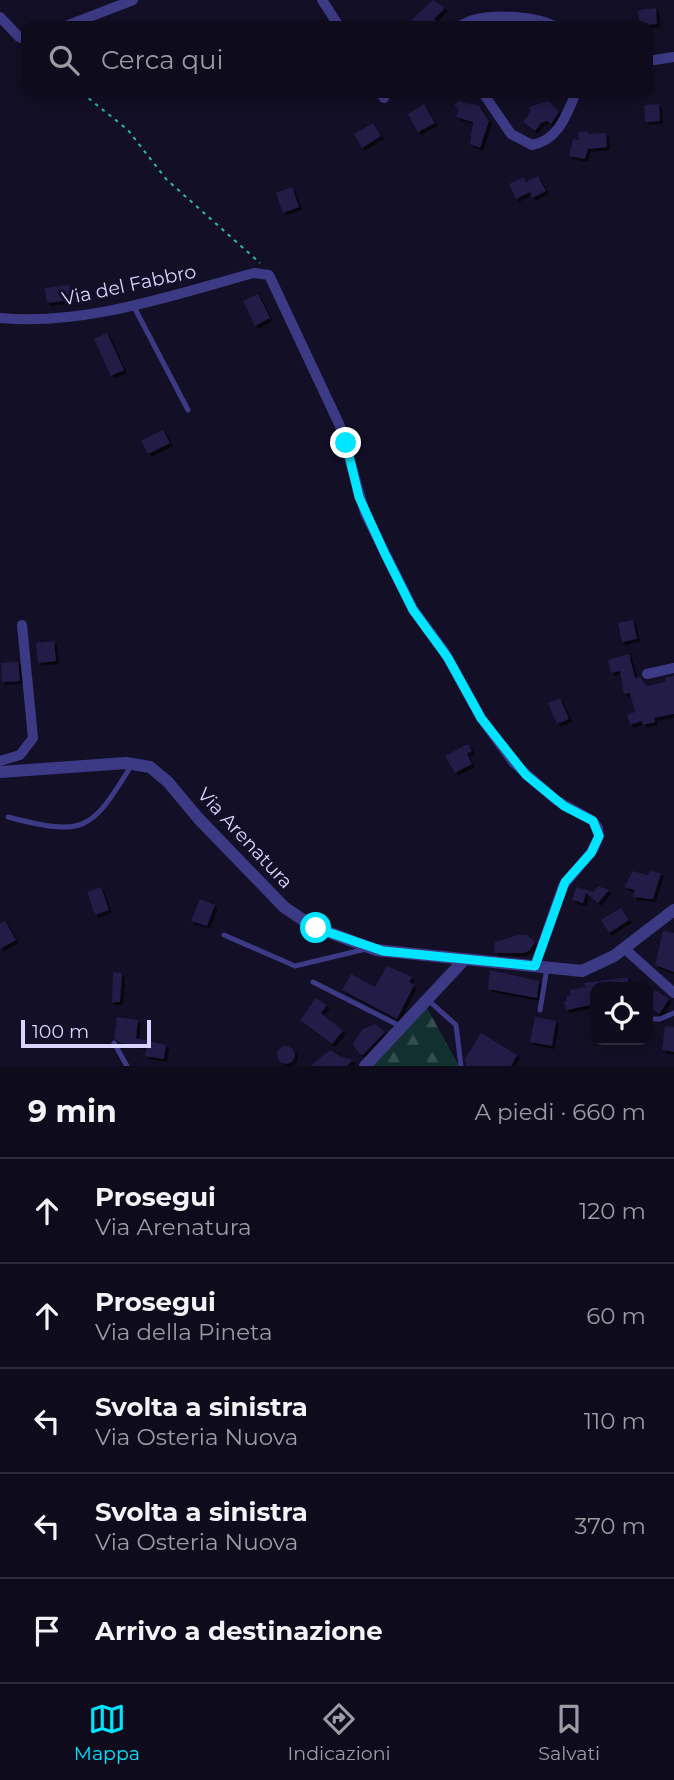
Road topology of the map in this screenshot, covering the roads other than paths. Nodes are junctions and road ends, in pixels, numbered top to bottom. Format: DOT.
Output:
graph roads {
  1 [pos="133,0"];
  2 [pos="323,0"];
  3 [pos="0,17"];
  4 [pos="79,21"];
  5 [pos="336,21"];
  6 [pos="471,21"];
  7 [pos="541,21"];
  8 [pos="21,37"];
  9 [pos="674,57"];
  10 [pos="653,60"];
  11 [pos="486,98"];
  12 [pos="573,98"];
  13 [pos="133,305"];
  14 [pos="0,318"];
  15 [pos="188,410"];
  16 [pos="22,625"];
  17 [pos="674,668"];
  18 [pos="647,674"];
  19 [pos="0,761"];
  20 [pos="132,763"];
  21 [pos="0,772"];
  22 [pos="8,817"];
  23 [pos="674,910"];
  24 [pos="224,935"];
  25 [pos="369,948"];
  26 [pos="625,949"];
  27 [pos="464,960"];
  28 [pos="541,967"];
  29 [pos="313,982"];
  30 [pos="674,993"];
  31 [pos="428,1000"];
  32 [pos="540,1010"];
  33 [pos="674,1013"];
  34 [pos="653,1019"];
  35 [pos="402,1027"];
  36 [pos="114,1043"];
  37 [pos="127,1066"];
  38 [pos="365,1066"];
  39 [pos="461,1066"];
  1 -- 4 [label="street"];
  2 -- 5 [label="street"];
  3 -- 8 [label="street"];
  6 -- 7 [label="street"];
  9 -- 10 [label="street"];
  11 -- 12 [label="street"];
  13 -- 14 [label="street, Via del Fabbro"];
  13 -- 15 [label="lane"];
  13 -- 28 [label="street, Via del Fabbro"];
  16 -- 19 [label="street"];
  17 -- 18 [label="street"];
  20 -- 21 [label="street, Via Arenatura"];
  20 -- 22 [label="lane"];
  20 -- 25 [label="street, Via Arenatura"];
  23 -- 26 [label="street, Via Arenatura"];
  24 -- 25 [label="lane"];
  25 -- 27 [label="street, Via Arenatura"];
  26 -- 28 [label="street, Via Arenatura"];
  26 -- 30 [label="street"];
  27 -- 28 [label="street, Via Arenatura"];
  27 -- 31 [label="street"];
  28 -- 32 [label="lane"];
  29 -- 35 [label="lane"];
  31 -- 35 [label="street"];
  31 -- 39 [label="lane"];
  33 -- 34 [label="lane"];
  35 -- 38 [label="street"];
  36 -- 37 [label="lane"];
}
